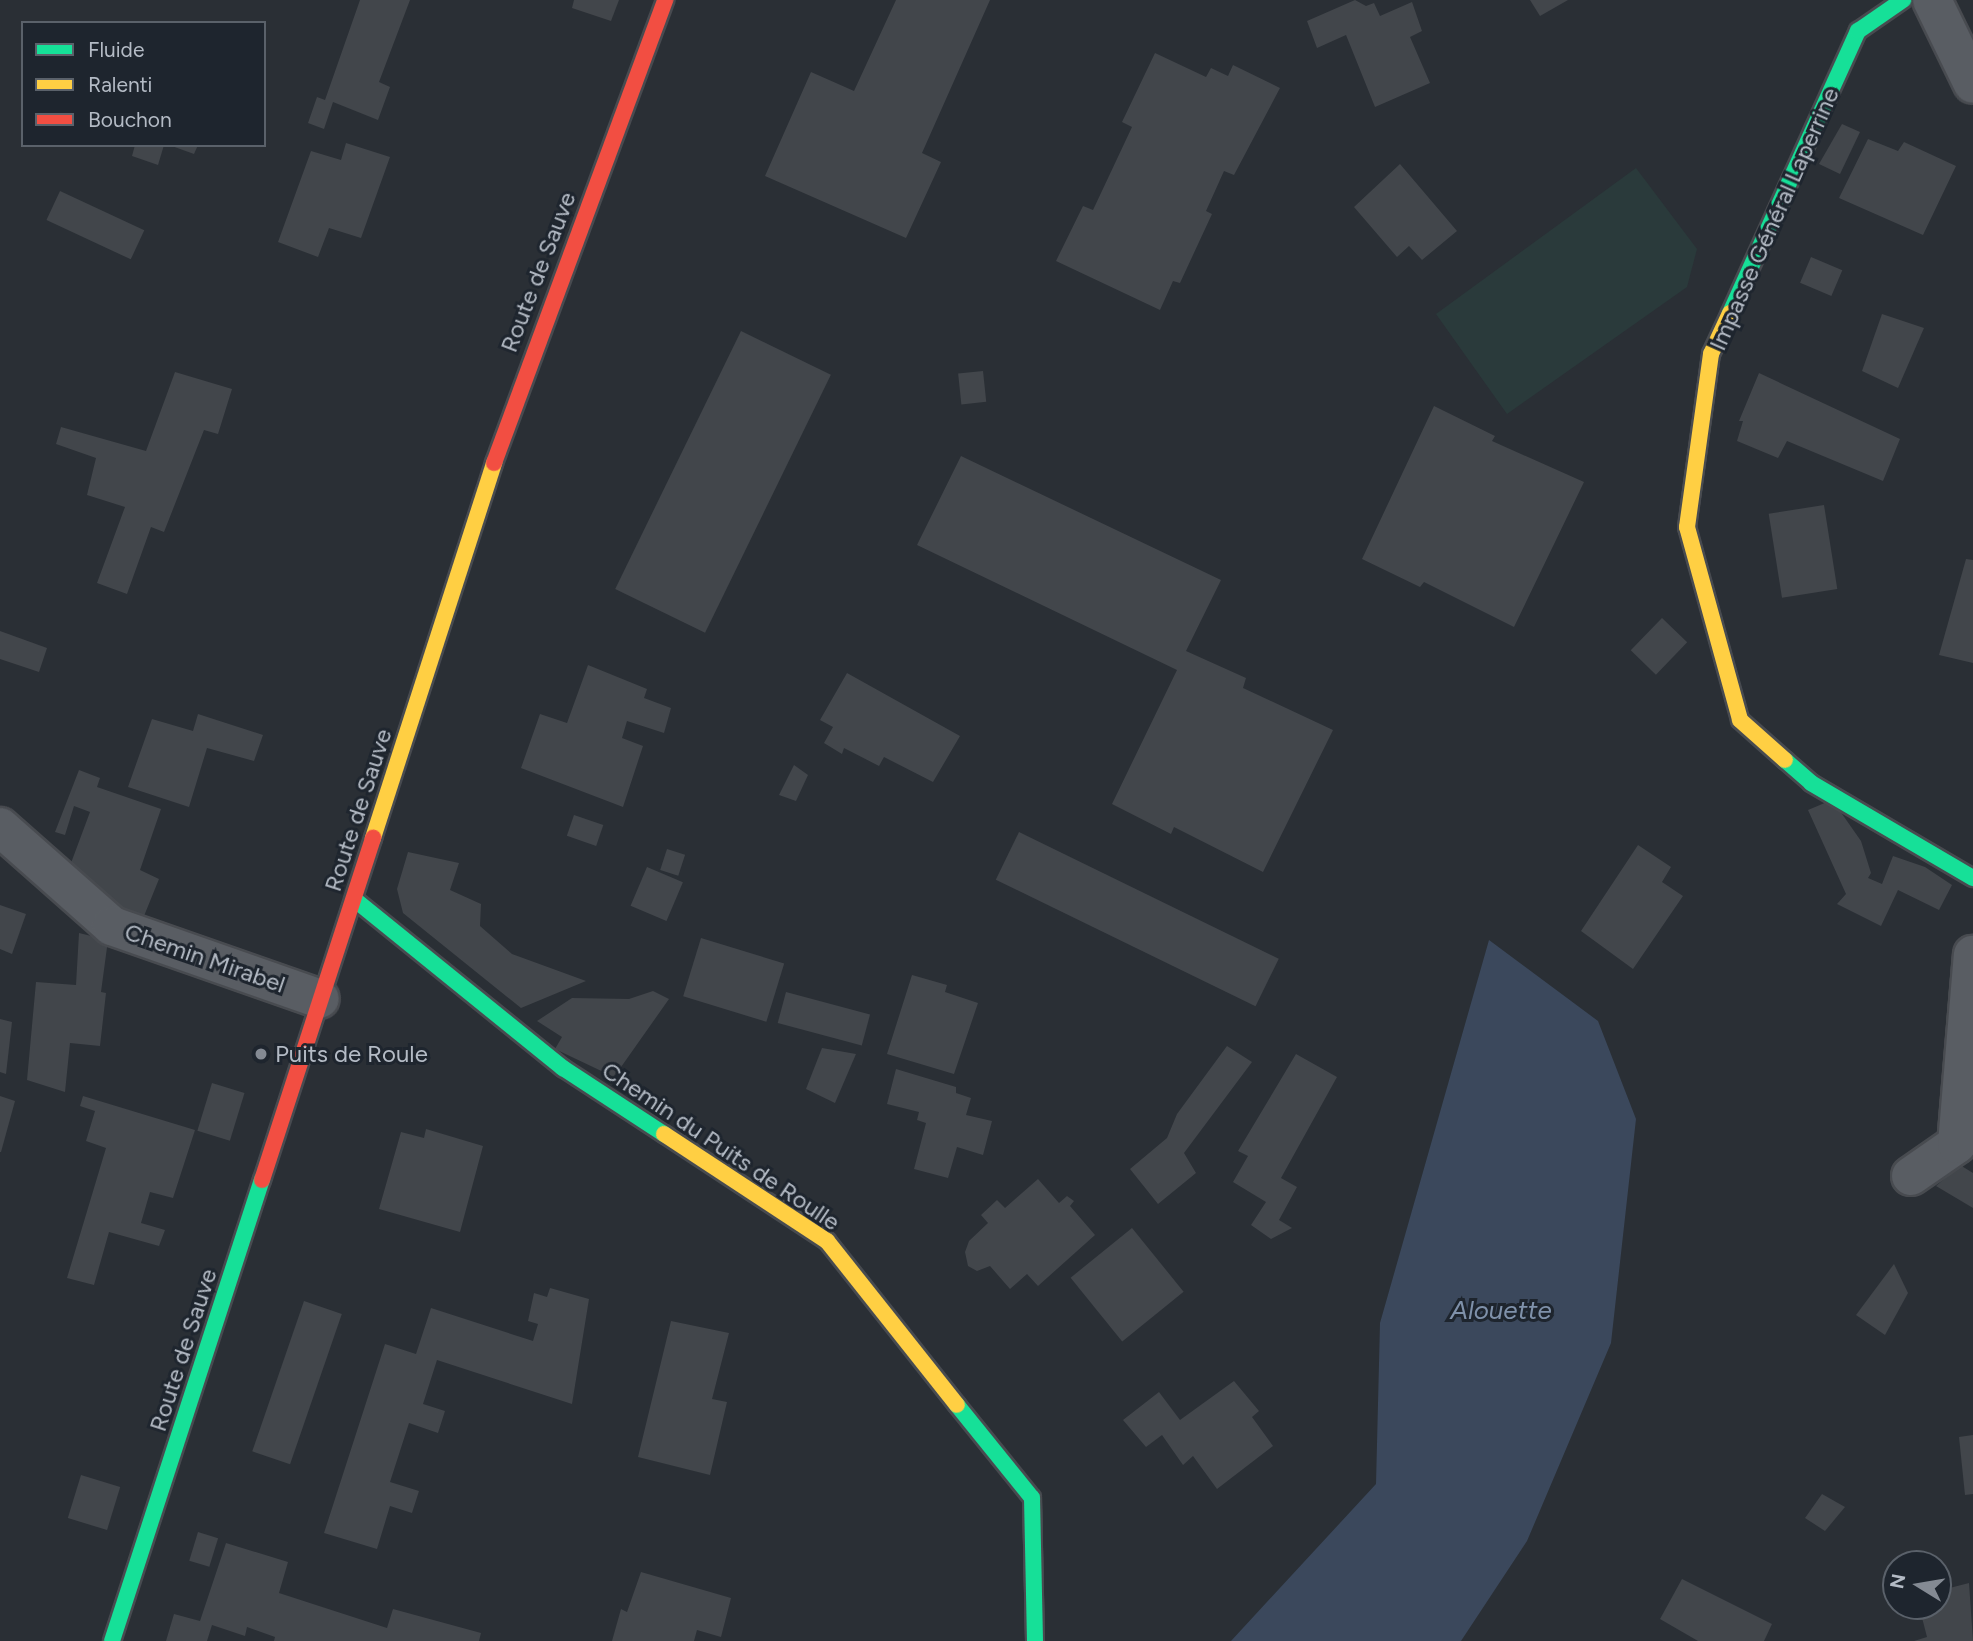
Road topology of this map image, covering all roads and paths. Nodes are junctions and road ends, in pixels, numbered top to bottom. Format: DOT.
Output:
graph roads {
  1 [pos="665,0"];
  2 [pos="1903,0"];
  3 [pos="1932,0"];
  4 [pos="1973,84"];
  5 [pos="0,827"];
  6 [pos="1973,878"];
  7 [pos="354,899"];
  8 [pos="1973,955"];
  9 [pos="320,999"];
  10 [pos="1911,1176"];
  11 [pos="112,1641"];
  12 [pos="1035,1641"];
  1 -- 7 [label="street, Route de Sauve"];
  2 -- 6 [label="street, Impasse Général Laperrine"];
  3 -- 4 [label="street"];
  5 -- 9 [label="street, Chemin Mirabel"];
  7 -- 9 [label="street, Route de Sauve"];
  7 -- 12 [label="street, Chemin du Puits de Roulle"];
  8 -- 10 [label="street"];
  9 -- 11 [label="street, Route de Sauve"];
}
